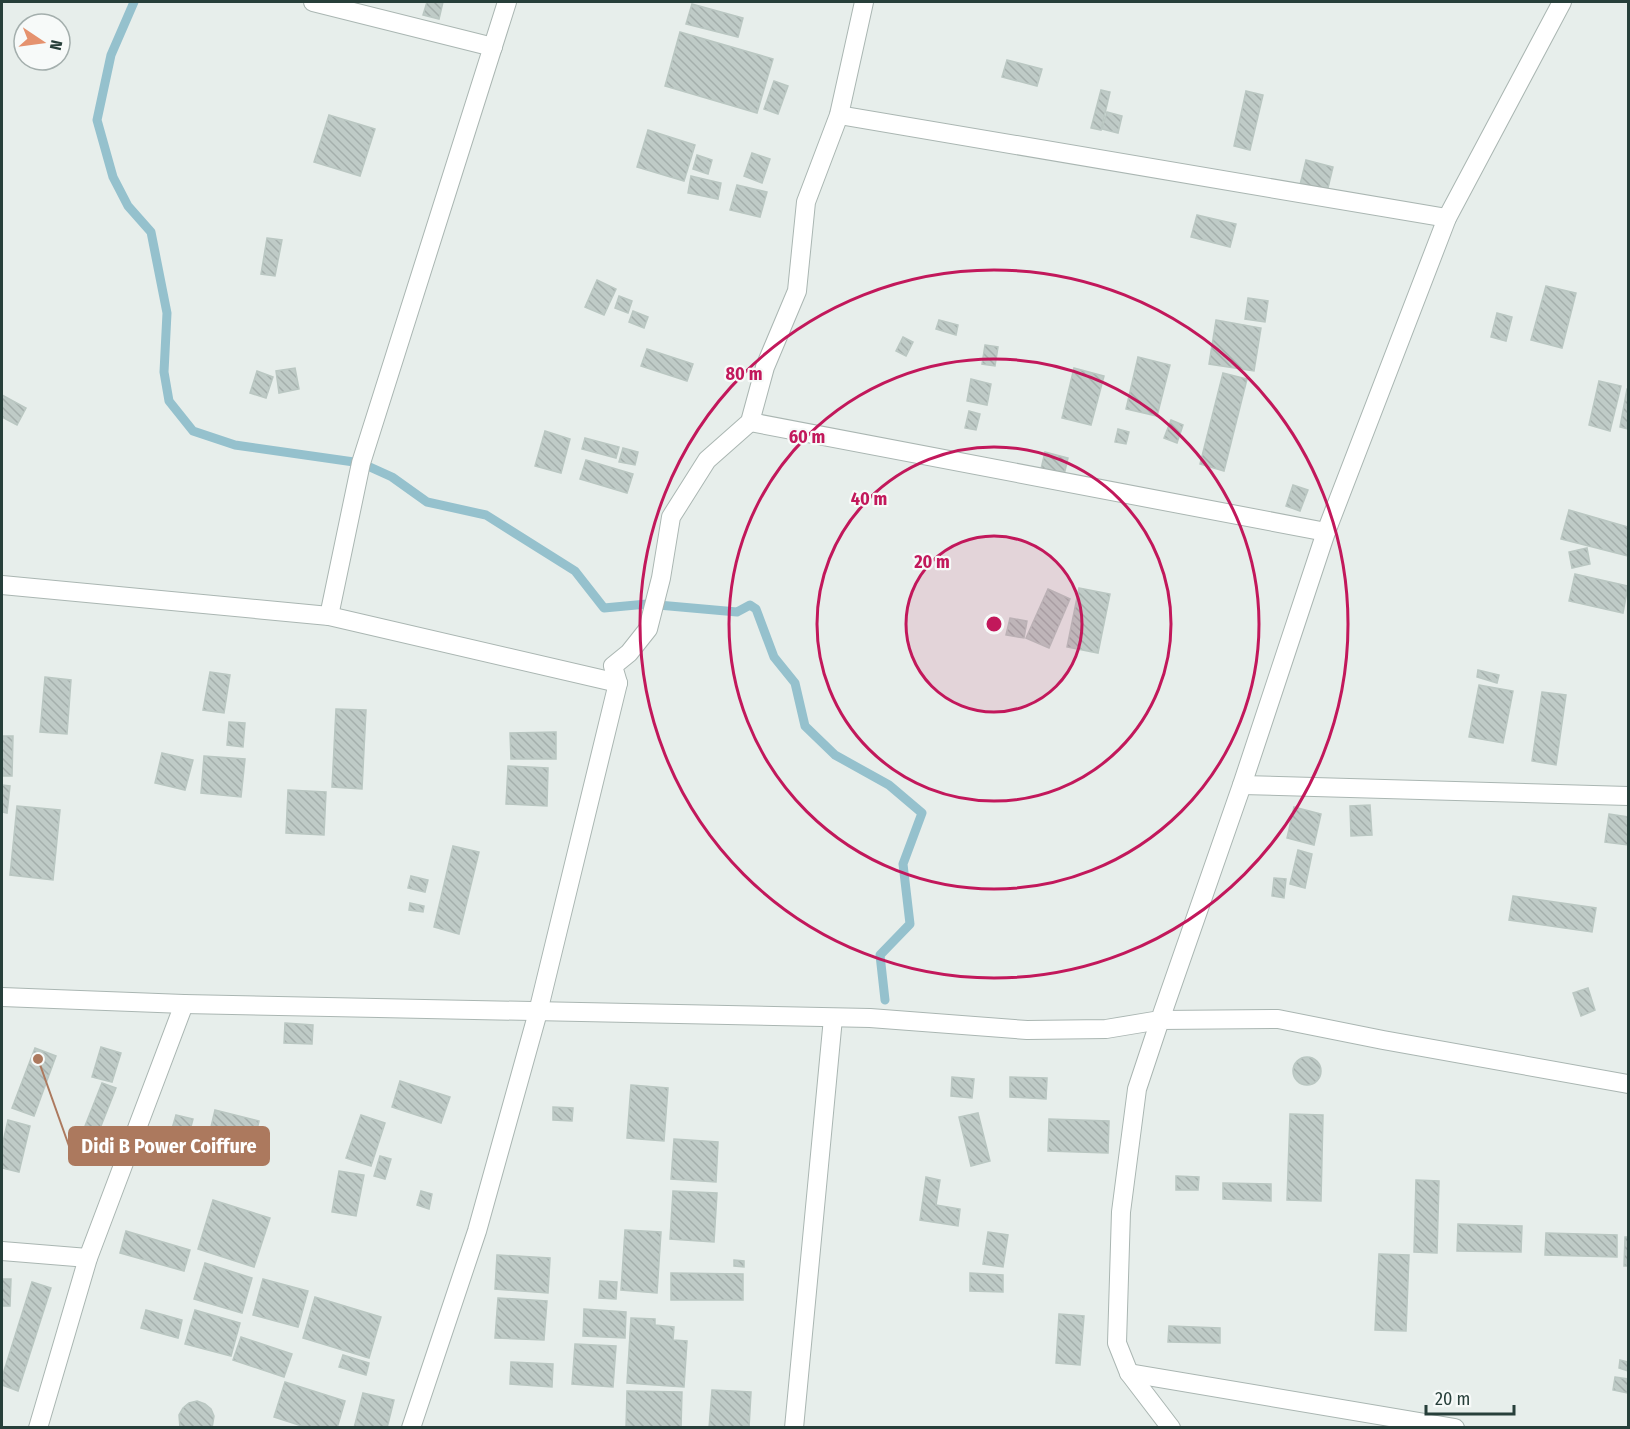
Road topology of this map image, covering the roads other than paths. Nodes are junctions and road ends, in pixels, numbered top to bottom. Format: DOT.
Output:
graph roads {
  1 [pos="313,2"];
  2 [pos="507,2"];
  3 [pos="864,2"];
  4 [pos="1562,2"];
  5 [pos="493,47"];
  6 [pos="839,115"];
  7 [pos="1447,218"];
  8 [pos="750,422"];
  9 [pos="1326,531"];
  10 [pos="2,585"];
  11 [pos="329,616"];
  12 [pos="618,683"];
  13 [pos="1242,785"];
  14 [pos="1629,796"];
  15 [pos="2,997"];
  16 [pos="184,1004"];
  17 [pos="538,1011"];
  18 [pos="833,1018"];
  19 [pos="1161,1020"];
  20 [pos="1629,1084"];
  21 [pos="2,1251"];
  22 [pos="88,1258"];
  23 [pos="1129,1373"];
  24 [pos="38,1428"];
  25 [pos="411,1428"];
  26 [pos="794,1428"];
  27 [pos="1171,1428"];
  28 [pos="1455,1428"];
  1 -- 5 [label="street"];
  2 -- 5 [label="street"];
  3 -- 6 [label="street"];
  4 -- 7 [label="street"];
  5 -- 11 [label="street"];
  6 -- 7 [label="street"];
  6 -- 8 [label="street"];
  7 -- 9 [label="street"];
  8 -- 9 [label="street"];
  8 -- 12 [label="street"];
  9 -- 13 [label="street"];
  10 -- 11 [label="street"];
  11 -- 12 [label="street"];
  12 -- 17 [label="street"];
  13 -- 14 [label="street"];
  13 -- 19 [label="street"];
  15 -- 16 [label="street"];
  16 -- 17 [label="street"];
  16 -- 22 [label="street"];
  17 -- 18 [label="street"];
  17 -- 25 [label="street"];
  18 -- 19 [label="street"];
  18 -- 26 [label="street"];
  19 -- 20 [label="street"];
  19 -- 23 [label="street"];
  21 -- 22 [label="street"];
  22 -- 24 [label="street"];
  23 -- 27 [label="street"];
  23 -- 28 [label="street"];
}
